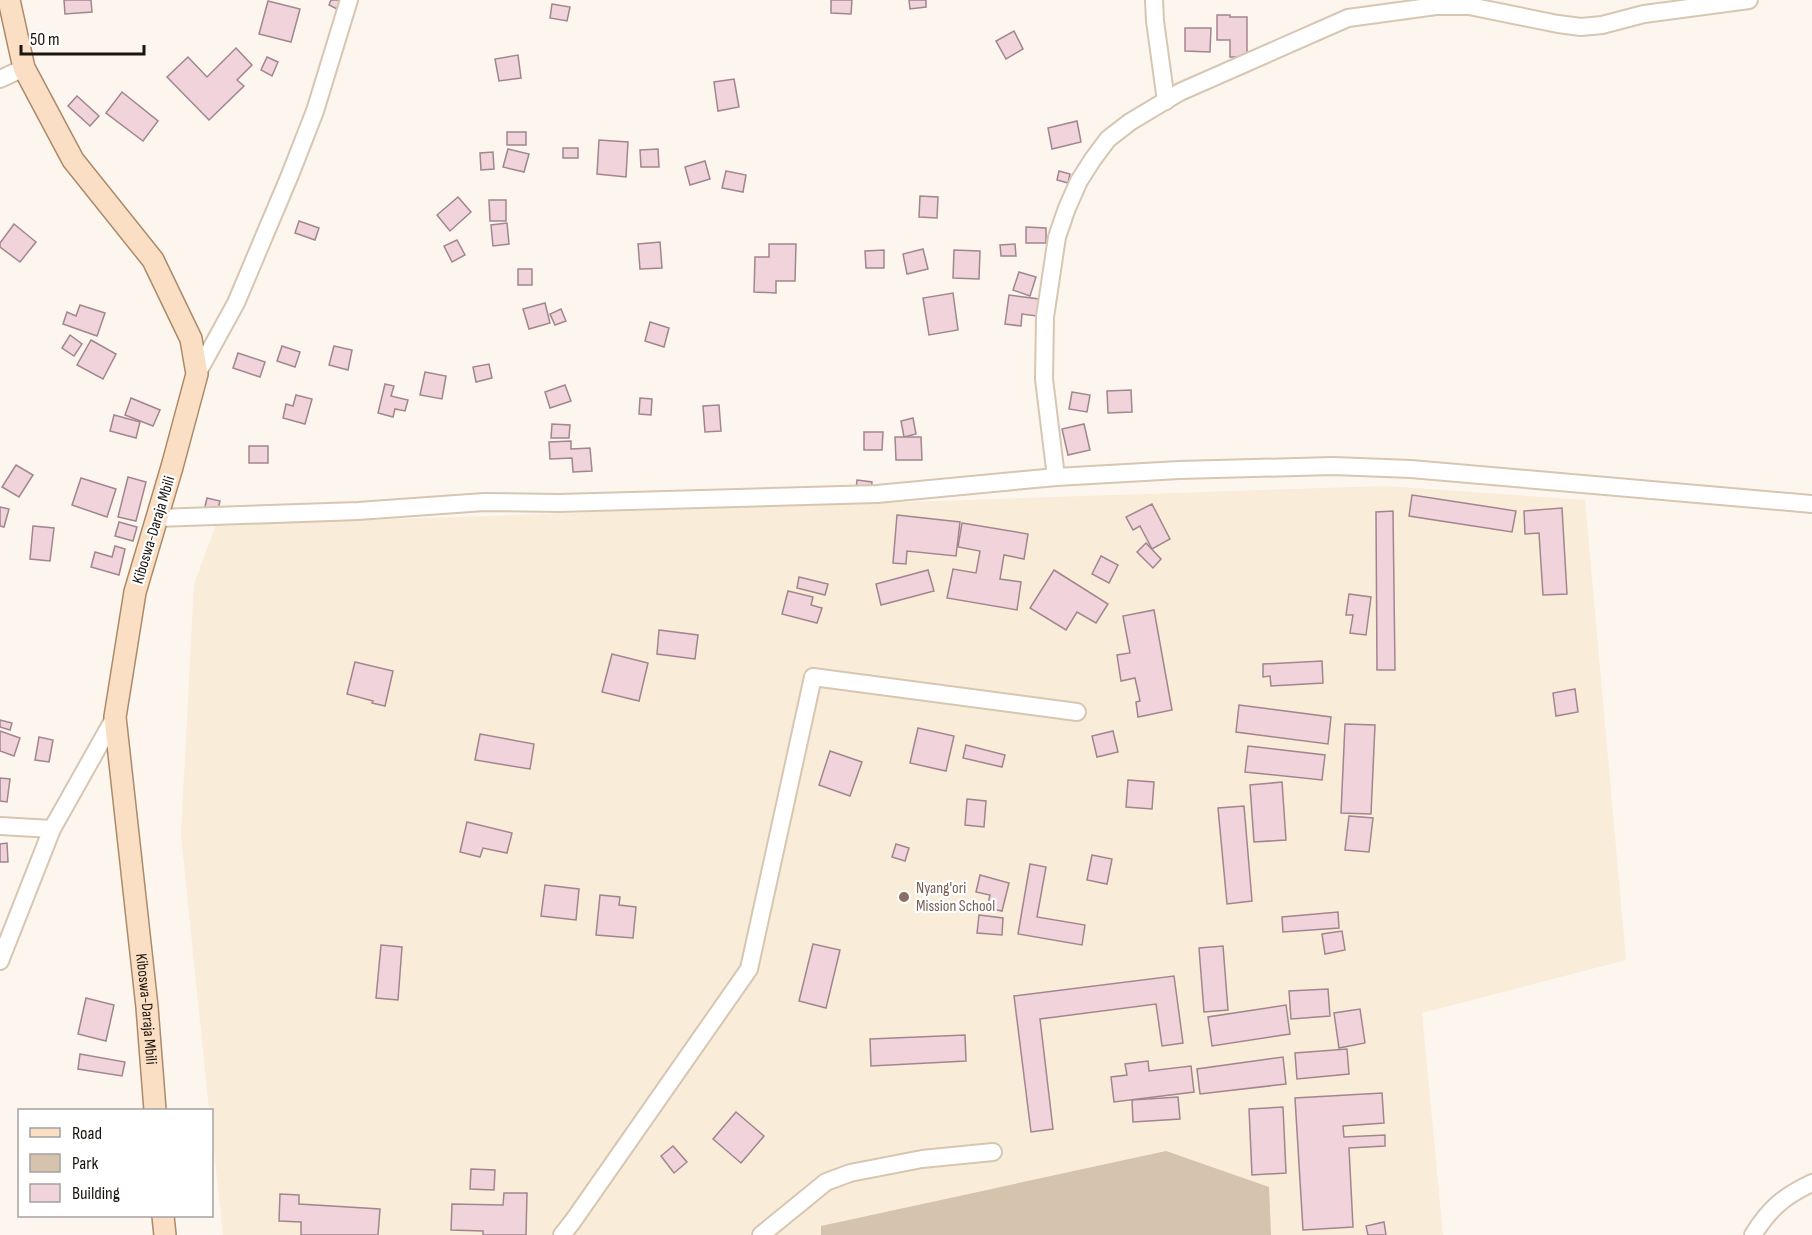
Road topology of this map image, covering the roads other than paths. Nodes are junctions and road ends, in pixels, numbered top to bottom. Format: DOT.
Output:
graph roads {
  1 [pos="9,0"];
  2 [pos="349,0"];
  3 [pos="1154,0"];
  4 [pos="1749,0"];
  5 [pos="24,68"];
  6 [pos="0,79"];
  7 [pos="1166,101"];
  8 [pos="197,374"];
  9 [pos="1056,477"];
  10 [pos="1812,504"];
  11 [pos="157,518"];
  12 [pos="1077,712"];
  13 [pos="116,717"];
  14 [pos="0,826"];
  15 [pos="52,829"];
  16 [pos="0,961"];
  17 [pos="155,1109"];
  18 [pos="993,1152"];
  19 [pos="1812,1183"];
  20 [pos="163,1217"];
  21 [pos="165,1235"];
  22 [pos="562,1235"];
  23 [pos="761,1235"];
  24 [pos="1753,1235"];
  1 -- 5 [label="main road, Kiboswa-Daraja Mbili"];
  2 -- 8 [label="street"];
  3 -- 7 [label="street"];
  4 -- 7 [label="street"];
  5 -- 6 [label="street"];
  5 -- 8 [label="main road, Kiboswa-Daraja Mbili"];
  7 -- 9 [label="street"];
  8 -- 11 [label="main road, Kiboswa-Daraja Mbili"];
  9 -- 10 [label="street"];
  9 -- 11 [label="street"];
  11 -- 13 [label="main road, Kiboswa-Daraja Mbili"];
  12 -- 22 [label="street"];
  13 -- 15 [label="street"];
  13 -- 17 [label="main road, Kiboswa-Daraja Mbili"];
  14 -- 15 [label="street"];
  15 -- 16 [label="street"];
  18 -- 23 [label="street"];
  19 -- 24 [label="street"];
  20 -- 21 [label="main road"];
}
